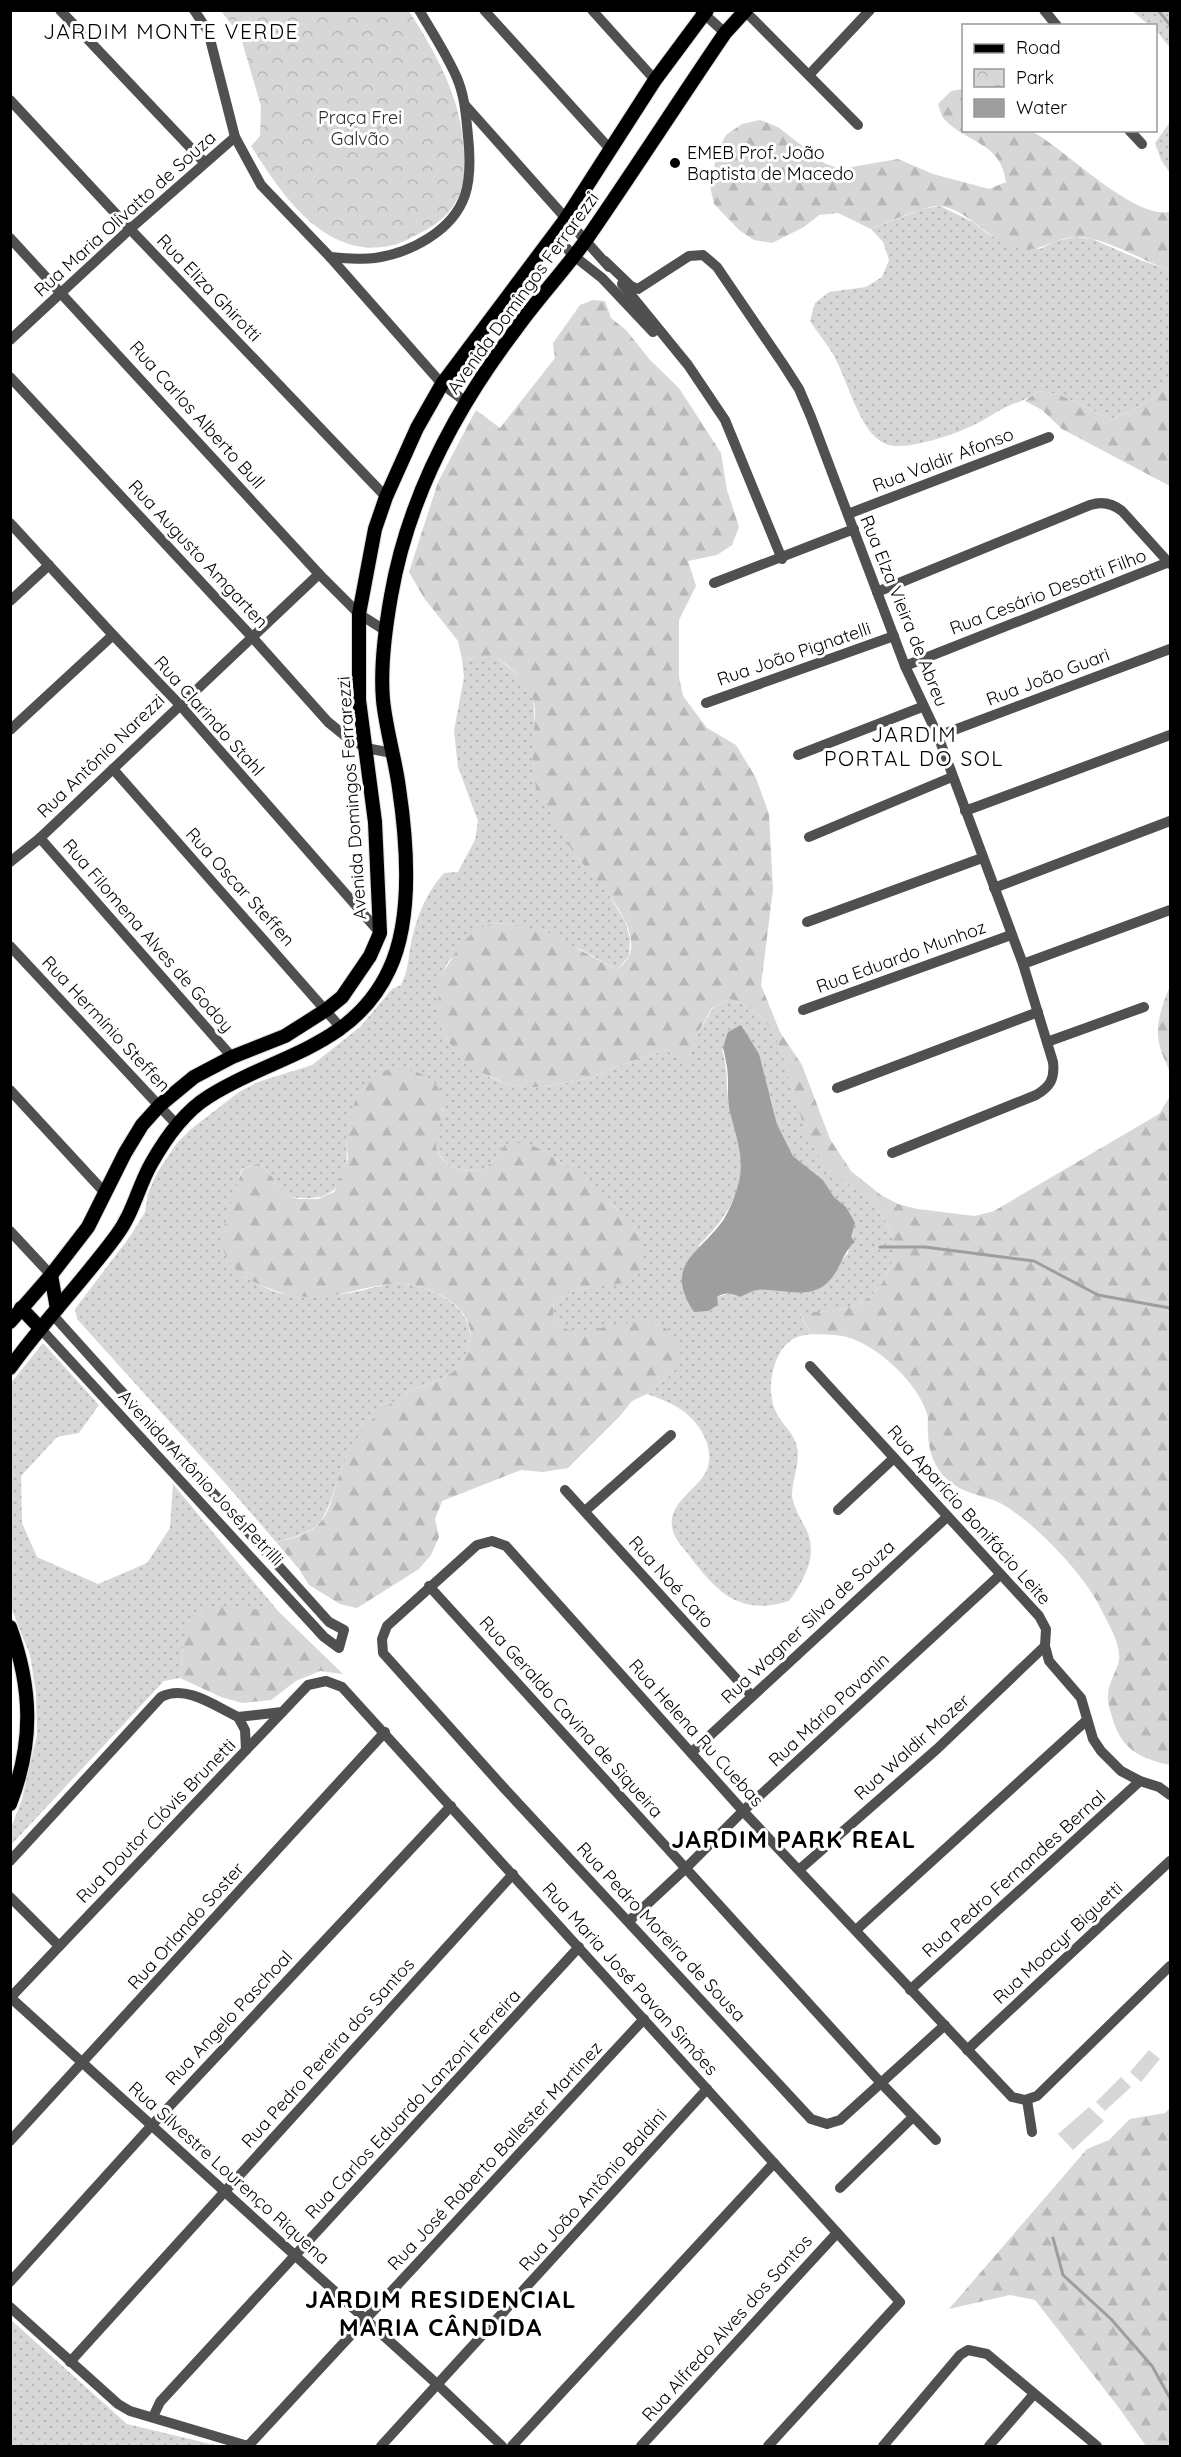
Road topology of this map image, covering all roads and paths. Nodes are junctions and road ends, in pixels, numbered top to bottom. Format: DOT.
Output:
graph roads {
  1 [pos="60,10"];
  2 [pos="194,10"];
  3 [pos="484,10"];
  4 [pos="592,10"];
  5 [pos="870,10"];
  6 [pos="1044,10"];
  7 [pos="421,11"];
  8 [pos="746,11"];
  9 [pos="704,12"];
  10 [pos="1055,24"];
  11 [pos="725,33"];
  12 [pos="809,75"];
  13 [pos="655,80"];
  14 [pos="10,100"];
  15 [pos="465,105"];
  16 [pos="858,125"];
  17 [pos="1131,132"];
  18 [pos="235,137"];
  19 [pos="1142,144"];
  20 [pos="610,150"];
  21 [pos="204,162"];
  22 [pos="565,220"];
  23 [pos="130,229"];
  24 [pos="554,235"];
  25 [pos="10,238"];
  26 [pos="585,241"];
  27 [pos="574,256"];
  28 [pos="330,257"];
  29 [pos="604,261"];
  30 [pos="62,292"];
  31 [pos="10,340"];
  32 [pos="688,365"];
  33 [pos="10,377"];
  34 [pos="442,384"];
  35 [pos="466,402"];
  36 [pos="1049,437"];
  37 [pos="386,497"];
  38 [pos="848,514"];
  39 [pos="10,522"];
  40 [pos="854,529"];
  41 [pos="782,559"];
  42 [pos="1170,563"];
  43 [pos="49,565"];
  44 [pos="319,574"];
  45 [pos="714,583"];
  46 [pos="877,592"];
  47 [pos="10,601"];
  48 [pos="359,614"];
  49 [pos="386,631"];
  50 [pos="113,635"];
  51 [pos="894,636"];
  52 [pos="252,637"];
  53 [pos="1170,649"];
  54 [pos="905,666"];
  55 [pos="706,703"];
  56 [pos="179,704"];
  57 [pos="922,707"];
  58 [pos="10,730"];
  59 [pos="1170,735"];
  60 [pos="938,736"];
  61 [pos="366,748"];
  62 [pos="392,753"];
  63 [pos="798,755"];
  64 [pos="112,769"];
  65 [pos="952,777"];
  66 [pos="965,812"];
  67 [pos="1170,821"];
  68 [pos="809,837"];
  69 [pos="40,838"];
  70 [pos="982,858"];
  71 [pos="10,862"];
  72 [pos="994,888"];
  73 [pos="1170,910"];
  74 [pos="807,922"];
  75 [pos="380,933"];
  76 [pos="1011,935"];
  77 [pos="10,946"];
  78 [pos="1023,964"];
  79 [pos="1144,1007"];
  80 [pos="326,1010"];
  81 [pos="802,1010"];
  82 [pos="1038,1012"];
  83 [pos="341,1028"];
  84 [pos="1047,1042"];
  85 [pos="232,1057"];
  86 [pos="837,1088"];
  87 [pos="10,1089"];
  88 [pos="160,1105"];
  89 [pos="177,1125"];
  90 [pos="892,1153"];
  91 [pos="106,1194"];
  92 [pos="10,1230"];
  93 [pos="51,1275"];
  94 [pos="21,1308"];
  95 [pos="55,1311"];
  96 [pos="10,1322"];
  97 [pos="40,1328"];
  98 [pos="810,1366"];
  99 [pos="10,1368"];
  100 [pos="671,1435"];
  101 [pos="894,1458"];
  102 [pos="565,1490"];
  103 [pos="838,1510"];
  104 [pos="585,1511"];
  105 [pos="947,1517"];
  106 [pos="1000,1575"];
  107 [pos="429,1586"];
  108 [pos="10,1627"];
  109 [pos="1044,1646"];
  110 [pos="332,1682"];
  111 [pos="752,1695"];
  112 [pos="282,1712"];
  113 [pos="238,1717"];
  114 [pos="1087,1720"];
  115 [pos="385,1732"];
  116 [pos="246,1750"];
  117 [pos="692,1752"];
  118 [pos="1140,1782"];
  119 [pos="1170,1795"];
  120 [pos="10,1804"];
  121 [pos="451,1806"];
  122 [pos="743,1811"];
  123 [pos="10,1861"];
  124 [pos="1170,1861"];
  125 [pos="686,1868"];
  126 [pos="800,1869"];
  127 [pos="513,1874"];
  128 [pos="10,1897"];
  129 [pos="628,1921"];
  130 [pos="856,1930"];
  131 [pos="59,1946"];
  132 [pos="579,1947"];
  133 [pos="1170,1966"];
  134 [pos="910,1990"];
  135 [pos="11,1998"];
  136 [pos="644,2019"];
  137 [pos="945,2025"];
  138 [pos="967,2050"];
  139 [pos="82,2062"];
  140 [pos="881,2083"];
  141 [pos="707,2089"];
  142 [pos="1027,2100"];
  143 [pos="914,2117"];
  144 [pos="152,2125"];
  145 [pos="1032,2132"];
  146 [pos="936,2140"];
  147 [pos="10,2141"];
  148 [pos="774,2163"];
  149 [pos="840,2188"];
  150 [pos="225,2192"];
  151 [pos="837,2233"];
  152 [pos="295,2256"];
  153 [pos="10,2282"];
  154 [pos="10,2307"];
  155 [pos="366,2320"];
  156 [pos="70,2361"];
  157 [pos="438,2385"];
  158 [pos="1034,2394"];
  159 [pos="153,2417"];
  160 [pos="248,2446"];
  161 [pos="381,2446"];
  162 [pos="502,2446"];
  163 [pos="512,2446"];
  164 [pos="641,2446"];
  165 [pos="768,2446"];
  166 [pos="883,2446"];
  167 [pos="989,2446"];
  168 [pos="1097,2446"];
  1 -- 21 [label="street"];
  2 -- 18 [label="street"];
  3 -- 20 [label="street"];
  4 -- 13 [label="street"];
  5 -- 12 [label="street"];
  6 -- 10 [label="street"];
  7 -- 15 [label="street"];
  8 -- 11 [label="main road, Avenida Domingos Ferrarezzi"];
  8 -- 12 [label="street"];
  9 -- 11 [label="street"];
  9 -- 13 [label="main road, Avenida Domingos Ferrarezzi"];
  11 -- 26 [label="main road, Avenida Domingos Ferrarezzi"];
  12 -- 16 [label="street"];
  13 -- 20 [label="main road, Avenida Domingos Ferrarezzi"];
  14 -- 23 [label="street, Rua Eliza Ghirotti"];
  15 -- 22 [label="street"];
  15 -- 28 [label="street"];
  17 -- 19 [label="street"];
  18 -- 21 [label="street, Rua Maria Olivatto de Souza"];
  18 -- 28 [label="street"];
  20 -- 22 [label="main road, Avenida Domingos Ferrarezzi"];
  21 -- 23 [label="street, Rua Maria Olivatto de Souza"];
  22 -- 24 [label="main road, Avenida Domingos Ferrarezzi"];
  22 -- 26 [label="street"];
  23 -- 30 [label="street, Rua Maria Olivatto de Souza"];
  23 -- 37 [label="street, Rua Eliza Ghirotti"];
  24 -- 27 [label="street"];
  24 -- 34 [label="main road, Avenida Domingos Ferrarezzi"];
  25 -- 30 [label="street, Rua Carlos Alberto Bull"];
  26 -- 27 [label="main road, Avenida Domingos Ferrarezzi"];
  26 -- 29 [label="street"];
  27 -- 32 [label="street"];
  27 -- 35 [label="main road, Avenida Domingos Ferrarezzi"];
  28 -- 34 [label="street"];
  29 -- 32 [label="street"];
  29 -- 38 [label="street, Rua Elza Vieira de Abreu"];
  30 -- 31 [label="street, Rua Maria Olivatto de Souza"];
  30 -- 44 [label="street, Rua Carlos Alberto Bull"];
  32 -- 41 [label="street"];
  33 -- 52 [label="street, Rua Augusto Amgarten"];
  34 -- 35 [label="street"];
  34 -- 37 [label="main road, Avenida Domingos Ferrarezzi"];
  35 -- 49 [label="main road, Avenida Domingos Ferrarezzi"];
  36 -- 38 [label="street, Rua Valdir Afonso"];
  37 -- 48 [label="main road, Avenida Domingos Ferrarezzi"];
  38 -- 40 [label="street, Rua Elza Vieira de Abreu"];
  39 -- 43 [label="street, Rua Clarindo Stahl"];
  40 -- 41 [label="street"];
  40 -- 46 [label="street, Rua Elza Vieira de Abreu"];
  41 -- 45 [label="street"];
  42 -- 46 [label="street"];
  42 -- 54 [label="street, Rua Cesário Desotti Filho"];
  43 -- 47 [label="street"];
  43 -- 50 [label="street, Rua Clarindo Stahl"];
  44 -- 48 [label="street, Rua Carlos Alberto Bull"];
  44 -- 52 [label="street, Rua Antônio Narezzi"];
  46 -- 51 [label="street, Rua Elza Vieira de Abreu"];
  48 -- 49 [label="street, Rua Carlos Alberto Bull"];
  48 -- 61 [label="main road, Avenida Domingos Ferrarezzi"];
  49 -- 62 [label="main road, Avenida Domingos Ferrarezzi"];
  50 -- 56 [label="street, Rua Clarindo Stahl"];
  50 -- 58 [label="street"];
  51 -- 54 [label="street, Rua Elza Vieira de Abreu"];
  51 -- 55 [label="street, Rua João Pignatelli"];
  52 -- 56 [label="street, Rua Antônio Narezzi"];
  52 -- 61 [label="street, Rua Augusto Amgarten"];
  53 -- 60 [label="street, Rua João Guari"];
  54 -- 57 [label="street, Rua Elza Vieira de Abreu"];
  56 -- 64 [label="street, Rua Antônio Narezzi"];
  56 -- 75 [label="street, Rua Clarindo Stahl"];
  57 -- 60 [label="street, Rua Elza Vieira de Abreu"];
  57 -- 63 [label="street"];
  59 -- 66 [label="street"];
  60 -- 65 [label="street, Rua Elza Vieira de Abreu"];
  61 -- 62 [label="street"];
  61 -- 75 [label="main road, Avenida Domingos Ferrarezzi"];
  62 -- 83 [label="main road, Avenida Domingos Ferrarezzi"];
  64 -- 69 [label="street, Rua Antônio Narezzi"];
  64 -- 80 [label="street, Rua Oscar Steffen"];
  65 -- 66 [label="street, Rua Elza Vieira de Abreu"];
  65 -- 68 [label="street"];
  66 -- 70 [label="street, Rua Elza Vieira de Abreu"];
  67 -- 72 [label="street"];
  69 -- 71 [label="street, Rua Antônio Narezzi"];
  69 -- 85 [label="street, Rua Filomena Alves de Godoy"];
  70 -- 72 [label="street, Rua Elza Vieira de Abreu"];
  70 -- 74 [label="street"];
  72 -- 76 [label="street, Rua Elza Vieira de Abreu"];
  73 -- 78 [label="street"];
  75 -- 80 [label="main road, Avenida Domingos Ferrarezzi"];
  76 -- 78 [label="street, Rua Elza Vieira de Abreu"];
  76 -- 81 [label="street, Rua Eduardo Munhoz"];
  77 -- 88 [label="street, Rua Hermínio Steffen"];
  78 -- 82 [label="street, Rua Elza Vieira de Abreu"];
  79 -- 84 [label="street"];
  80 -- 83 [label="street, Rua Oscar Steffen"];
  80 -- 85 [label="main road, Avenida Domingos Ferrarezzi"];
  82 -- 84 [label="street, Rua Elza Vieira de Abreu"];
  82 -- 86 [label="street"];
  83 -- 89 [label="main road, Avenida Domingos Ferrarezzi"];
  84 -- 90 [label="street, Rua Elza Vieira de Abreu"];
  85 -- 88 [label="main road, Avenida Domingos Ferrarezzi"];
  87 -- 91 [label="street"];
  88 -- 89 [label="street, Rua Hermínio Steffen"];
  88 -- 91 [label="main road, Avenida Domingos Ferrarezzi"];
  89 -- 95 [label="main road, Avenida Domingos Ferrarezzi"];
  91 -- 93 [label="main road, Avenida Domingos Ferrarezzi"];
  92 -- 93 [label="street"];
  93 -- 94 [label="main road, Avenida Domingos Ferrarezzi"];
  93 -- 95 [label="main road"];
  94 -- 96 [label="main road, Avenida Domingos Ferrarezzi"];
  94 -- 97 [label="main road"];
  95 -- 97 [label="main road, Avenida Domingos Ferrarezzi"];
  95 -- 97 [label="street, Avenida Artônio José Petrilli"];
  97 -- 99 [label="main road, Avenida Domingos Ferrarezzi"];
  98 -- 101 [label="street, Rua Aparício Bonifácio Leite"];
  100 -- 104 [label="street"];
  101 -- 103 [label="street"];
  101 -- 105 [label="street, Rua Aparício Bonifácio Leite"];
  102 -- 104 [label="street, Rua Noé Cato"];
  104 -- 111 [label="street, Rua Noé Cato"];
  105 -- 106 [label="street, Rua Aparício Bonifácio Leite"];
  105 -- 111 [label="street, Rua Wagner Silva de Souza"];
  106 -- 109 [label="street, Rua Aparício Bonifácio Leite"];
  106 -- 122 [label="street, Rua Mário Pavanin"];
  107 -- 117 [label="street, Rua Helena Ru Cuebas"];
  107 -- 125 [label="street, Rua Geraldo Cavina de Siqueira"];
  107 -- 129 [label="street, Rua Pedro Moreira de Sousa"];
  108 -- 120 [label="main road"];
  109 -- 114 [label="street, Rua Aparício Bonifácio Leite"];
  109 -- 126 [label="street, Rua Waldir Mozer"];
  110 -- 112 [label="street, Rua Doutor Clóvis Brunetti"];
  110 -- 115 [label="street, Rua Maria José Pavan Simões"];
  111 -- 117 [label="street, Rua Wagner Silva de Souza"];
  112 -- 113 [label="street"];
  112 -- 116 [label="street, Rua Doutor Clóvis Brunetti"];
  113 -- 116 [label="street"];
  113 -- 123 [label="street"];
  114 -- 118 [label="street, Rua Aparício Bonifácio Leite"];
  114 -- 130 [label="street"];
  115 -- 121 [label="street, Rua Maria José Pavan Simões"];
  115 -- 139 [label="street, Rua Orlando Soster"];
  116 -- 131 [label="street, Rua Doutor Clóvis Brunetti"];
  117 -- 122 [label="street, Rua Helena Ru Cuebas"];
  118 -- 119 [label="street, Rua Aparício Bonifácio Leite"];
  118 -- 134 [label="street, Rua Pedro Fernandes Bernal"];
  121 -- 127 [label="street, Rua Maria José Pavan Simões"];
  121 -- 144 [label="street, Rua Angelo Paschoal"];
  122 -- 125 [label="street, Rua Mário Pavanin"];
  122 -- 126 [label="street, Rua Helena Ru Cuebas"];
  124 -- 138 [label="street, Rua Moacyr Biguetti"];
  125 -- 129 [label="street, Rua Mário Pavanin"];
  125 -- 140 [label="street, Rua Geraldo Cavina de Siqueira"];
  126 -- 130 [label="street, Rua Helena Ru Cuebas"];
  127 -- 132 [label="street, Rua Maria José Pavan Simões"];
  127 -- 150 [label="street, Rua Pedro Pereira dos Santos"];
  128 -- 131 [label="street"];
  129 -- 140 [label="street, Rua Pedro Moreira de Sousa"];
  130 -- 134 [label="street, Rua Helena Ru Cuebas"];
  131 -- 135 [label="street, Rua Doutor Clóvis Brunetti"];
  132 -- 136 [label="street, Rua Maria José Pavan Simões"];
  132 -- 152 [label="street, Rua Carlos Eduardo Lanzoni Ferreira"];
  133 -- 142 [label="street"];
  134 -- 137 [label="street, Rua Helena Ru Cuebas"];
  135 -- 139 [label="street, Rua Silvestre Lourenço Riquena"];
  136 -- 141 [label="street, Rua Maria José Pavan Simões"];
  136 -- 155 [label="street, Rua José Roberto Ballester Martinez"];
  137 -- 138 [label="street, Rua Helena Ru Cuebas"];
  137 -- 140 [label="street, Rua Pedro Moreira de Sousa"];
  138 -- 142 [label="street, Rua Helena Ru Cuebas"];
  139 -- 144 [label="street, Rua Silvestre Lourenço Riquena"];
  139 -- 147 [label="street, Rua Orlando Soster"];
  140 -- 143 [label="street, Rua Geraldo Cavina de Siqueira"];
  141 -- 148 [label="street, Rua Maria José Pavan Simões"];
  141 -- 157 [label="street, Rua João Antônio Baldini"];
  142 -- 145 [label="street"];
  143 -- 146 [label="street, Rua Geraldo Cavina de Siqueira"];
  143 -- 149 [label="street"];
  144 -- 150 [label="street, Rua Silvestre Lourenço Riquena"];
  144 -- 153 [label="street, Rua Angelo Paschoal"];
  148 -- 151 [label="street, Rua Maria José Pavan Simões"];
  148 -- 163 [label="street"];
  150 -- 152 [label="street, Rua Silvestre Lourenço Riquena"];
  150 -- 156 [label="street, Rua Pedro Pereira dos Santos"];
  151 -- 164 [label="street, Rua Alfredo Alves dos Santos"];
  151 -- 165 [label="street, Rua Maria José Pavan Simões"];
  152 -- 155 [label="street, Rua Silvestre Lourenço Riquena"];
  152 -- 159 [label="street, Rua Carlos Eduardo Lanzoni Ferreira"];
  154 -- 156 [label="street"];
  155 -- 157 [label="street, Rua Silvestre Lourenço Riquena"];
  155 -- 160 [label="street, Rua José Roberto Ballester Martinez"];
  156 -- 159 [label="street"];
  157 -- 161 [label="street, Rua João Antônio Baldini"];
  157 -- 162 [label="street, Rua Silvestre Lourenço Riquena"];
  158 -- 166 [label="street"];
  158 -- 167 [label="street"];
  158 -- 168 [label="street"];
  159 -- 160 [label="street"];
}
